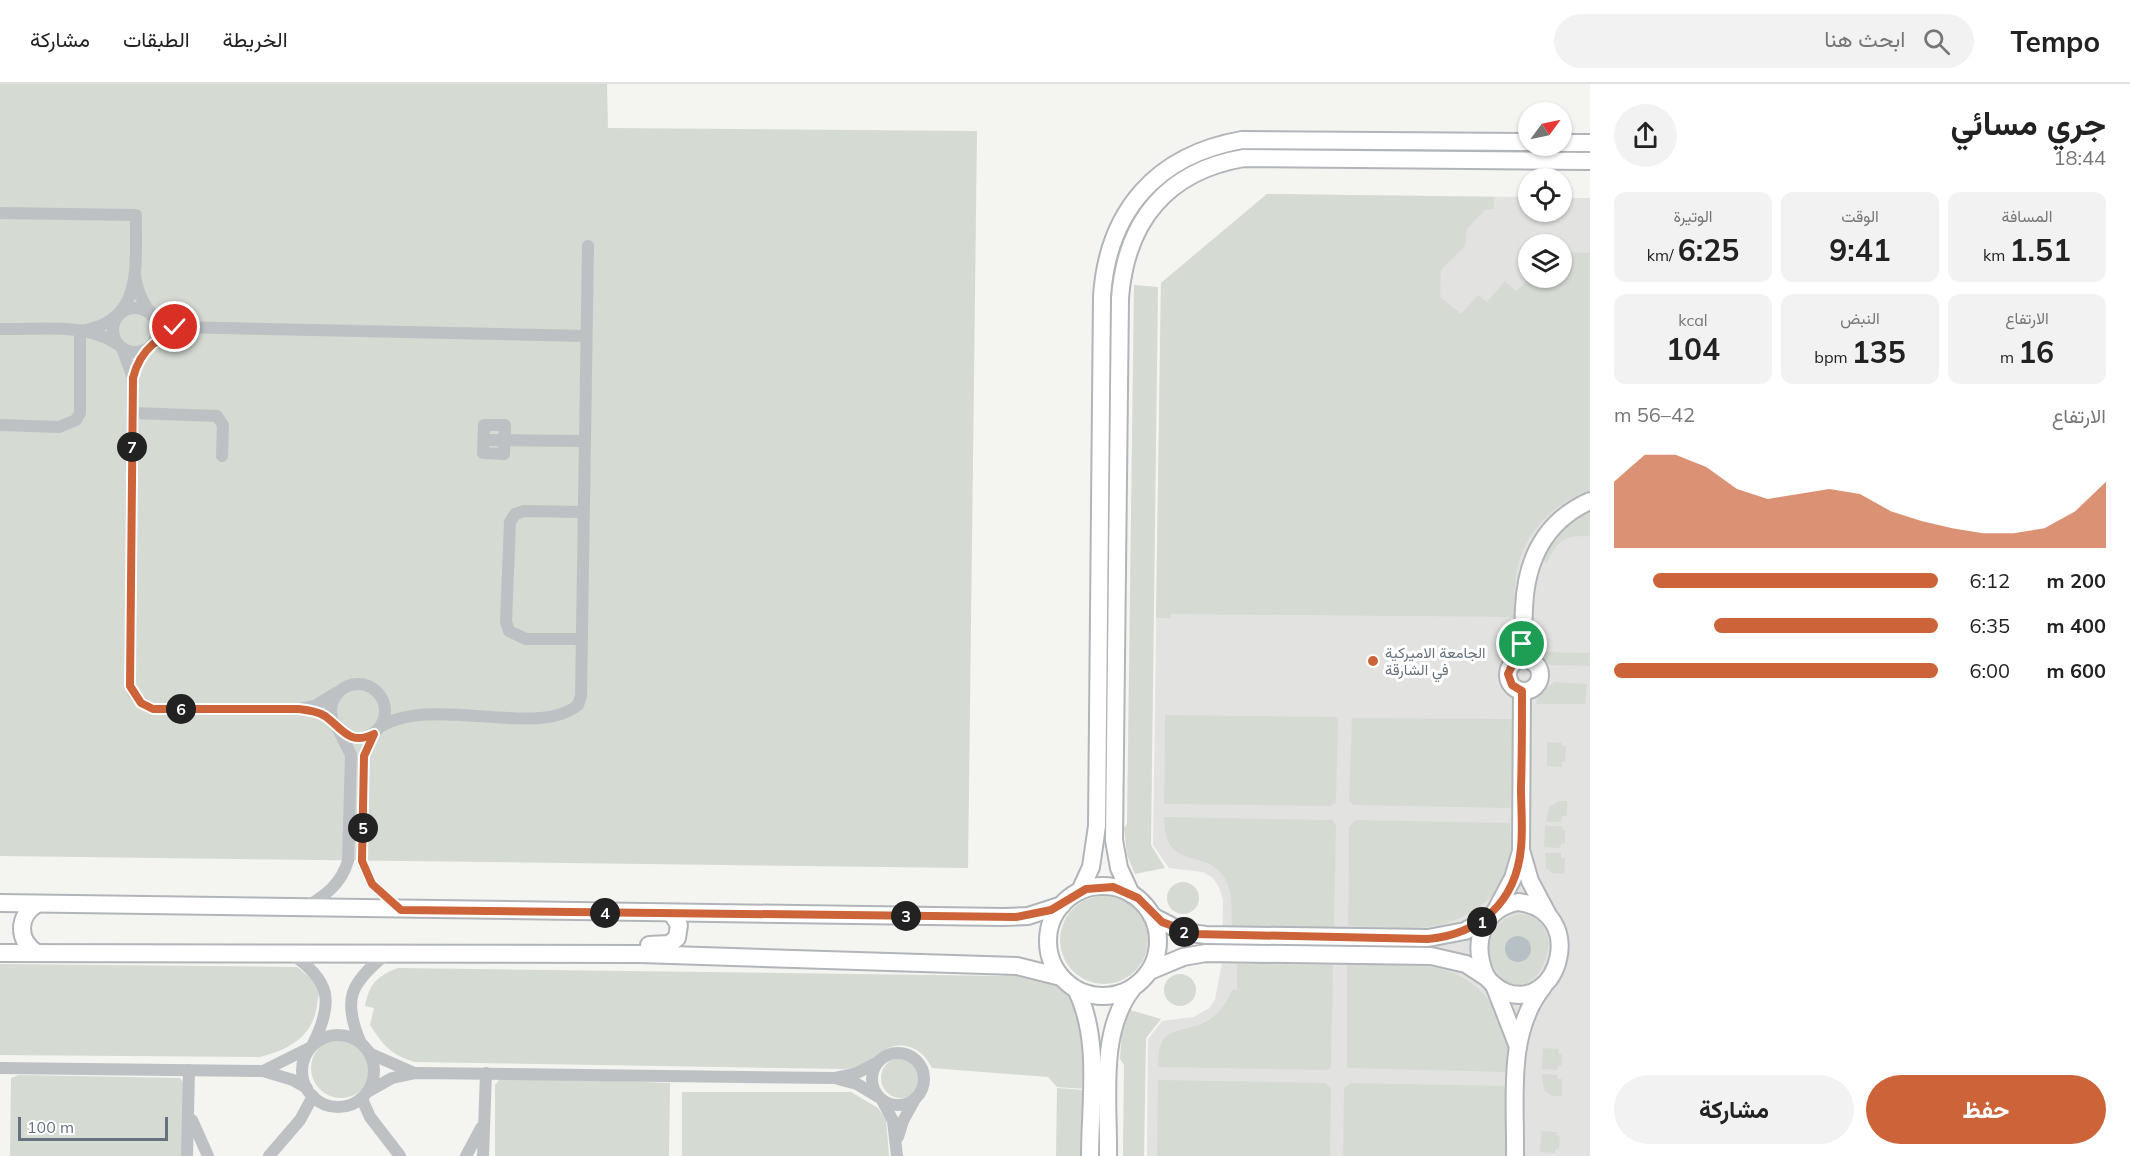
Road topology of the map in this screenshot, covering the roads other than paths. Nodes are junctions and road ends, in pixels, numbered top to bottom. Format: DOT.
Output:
graph roads {
  1 [pos="1518,142"];
  2 [pos="1572,142"];
  3 [pos="1590,143"];
  4 [pos="1590,161"];
  5 [pos="0,213"];
  6 [pos="588,246"];
  7 [pos="135,276"];
  8 [pos="151,314"];
  9 [pos="118,315"];
  10 [pos="190,328"];
  11 [pos="0,329"];
  12 [pos="80,330"];
  13 [pos="586,336"];
  14 [pos="151,345"];
  15 [pos="120,346"];
  16 [pos="133,378"];
  17 [pos="133,413"];
  18 [pos="0,425"];
  19 [pos="484,440"];
  20 [pos="584,441"];
  21 [pos="222,456"];
  22 [pos="1590,501"];
  23 [pos="583,512"];
  24 [pos="582,639"];
  25 [pos="1524,662"];
  26 [pos="1522,691"];
  27 [pos="338,692"];
  28 [pos="379,694"];
  29 [pos="298,709"];
  30 [pos="422,714"];
  31 [pos="336,727"];
  32 [pos="377,730"];
  33 [pos="1521,850"];
  34 [pos="1080,891"];
  35 [pos="1131,894"];
  36 [pos="0,903"];
  37 [pos="37,904"];
  38 [pos="1062,905"];
  39 [pos="304,908"];
  40 [pos="401,910"];
  41 [pos="672,914"];
  42 [pos="1492,914"];
  43 [pos="1152,916"];
  44 [pos="1549,916"];
  45 [pos="1206,935"];
  46 [pos="0,953"];
  47 [pos="37,953"];
  48 [pos="289,953"];
  49 [pos="1206,953"];
  50 [pos="640,954"];
  51 [pos="385,955"];
  52 [pos="1152,970"];
  53 [pos="1061,977"];
  54 [pos="1490,981"];
  55 [pos="1545,984"];
  56 [pos="1076,989"];
  57 [pos="1132,989"];
  58 [pos="360,1041"];
  59 [pos="1517,1044"];
  60 [pos="312,1046"];
  61 [pos="371,1054"];
  62 [pos="878,1062"];
  63 [pos="0,1068"];
  64 [pos="189,1070"];
  65 [pos="263,1071"];
  66 [pos="416,1073"];
  67 [pos="486,1073"];
  68 [pos="834,1078"];
  69 [pos="310,1092"];
  70 [pos="366,1095"];
  71 [pos="880,1098"];
  72 [pos="915,1099"];
  73 [pos="189,1110"];
  74 [pos="484,1118"];
  75 [pos="896,1150"];
  76 [pos="189,1154"];
  77 [pos="208,1156"];
  78 [pos="269,1156"];
  79 [pos="400,1156"];
  80 [pos="466,1156"];
  81 [pos="483,1156"];
  82 [pos="1090,1156"];
  83 [pos="1108,1156"];
  84 [pos="1515,1156"];
  1 -- 34 [label="street"];
  2 -- 3 [label="street"];
  4 -- 35 [label="street"];
  5 -- 7 [label="street"];
  6 -- 13 [label="street"];
  7 -- 8 [label="street"];
  7 -- 9 [label="street"];
  8 -- 9 [label="street"];
  8 -- 10 [label="street"];
  8 -- 14 [label="street"];
  9 -- 12 [label="street"];
  9 -- 15 [label="street"];
  10 -- 13 [label="street"];
  10 -- 14 [label="street"];
  11 -- 12 [label="street"];
  12 -- 15 [label="street"];
  12 -- 18 [label="street"];
  13 -- 20 [label="street"];
  14 -- 15 [label="street"];
  14 -- 16 [label="street"];
  15 -- 16 [label="street"];
  16 -- 17 [label="street"];
  17 -- 21 [label="street"];
  17 -- 29 [label="street"];
  19 -- 20 [label="street"];
  20 -- 23 [label="street"];
  22 -- 25 [label="street"];
  23 -- 24 [label="street"];
  23 -- 24 [label="street"];
  24 -- 30 [label="street"];
  25 -- 26 [label="street"];
  25 -- 26 [label="street"];
  26 -- 33 [label="street"];
  27 -- 28 [label="street"];
  27 -- 29 [label="street"];
  27 -- 31 [label="street"];
  28 -- 30 [label="street"];
  28 -- 32 [label="street"];
  29 -- 31 [label="street"];
  30 -- 32 [label="street"];
  31 -- 32 [label="street"];
  31 -- 39 [label="street"];
  32 -- 40 [label="street"];
  33 -- 42 [label="street"];
  33 -- 44 [label="street"];
  34 -- 35 [label="street"];
  34 -- 38 [label="street"];
  35 -- 43 [label="street"];
  36 -- 37 [label="street"];
  37 -- 39 [label="street"];
  37 -- 47 [label="street"];
  38 -- 41 [label="street"];
  38 -- 53 [label="street"];
  39 -- 40 [label="street"];
  40 -- 41 [label="street"];
  41 -- 50 [label="street"];
  42 -- 44 [label="street"];
  42 -- 45 [label="street"];
  42 -- 54 [label="street"];
  43 -- 45 [label="street"];
  43 -- 52 [label="street"];
  44 -- 55 [label="street"];
  45 -- 49 [label="street"];
  46 -- 47 [label="street"];
  47 -- 48 [label="street"];
  48 -- 51 [label="street"];
  48 -- 60 [label="street"];
  49 -- 52 [label="street"];
  49 -- 54 [label="street"];
  50 -- 51 [label="street"];
  50 -- 53 [label="street"];
  51 -- 58 [label="street"];
  52 -- 57 [label="street"];
  53 -- 56 [label="street"];
  54 -- 55 [label="street"];
  54 -- 59 [label="street"];
  55 -- 59 [label="street"];
  56 -- 57 [label="street"];
  56 -- 82 [label="street"];
  57 -- 83 [label="street"];
  58 -- 60 [label="street"];
  58 -- 61 [label="street"];
  59 -- 84 [label="street"];
  60 -- 65 [label="street"];
  60 -- 69 [label="street"];
  61 -- 66 [label="street"];
  61 -- 70 [label="street"];
  62 -- 68 [label="street"];
  62 -- 71 [label="street"];
  62 -- 72 [label="street"];
  63 -- 64 [label="street"];
  64 -- 65 [label="street"];
  64 -- 73 [label="street"];
  65 -- 69 [label="street"];
  66 -- 67 [label="street"];
  66 -- 70 [label="street"];
  67 -- 68 [label="street"];
  67 -- 74 [label="street"];
  68 -- 71 [label="street"];
  69 -- 70 [label="street"];
  69 -- 78 [label="street"];
  70 -- 79 [label="street"];
  71 -- 72 [label="street"];
  71 -- 75 [label="street"];
  72 -- 75 [label="street"];
  73 -- 76 [label="street"];
  73 -- 77 [label="street"];
  74 -- 80 [label="street"];
  74 -- 81 [label="street"];
}
